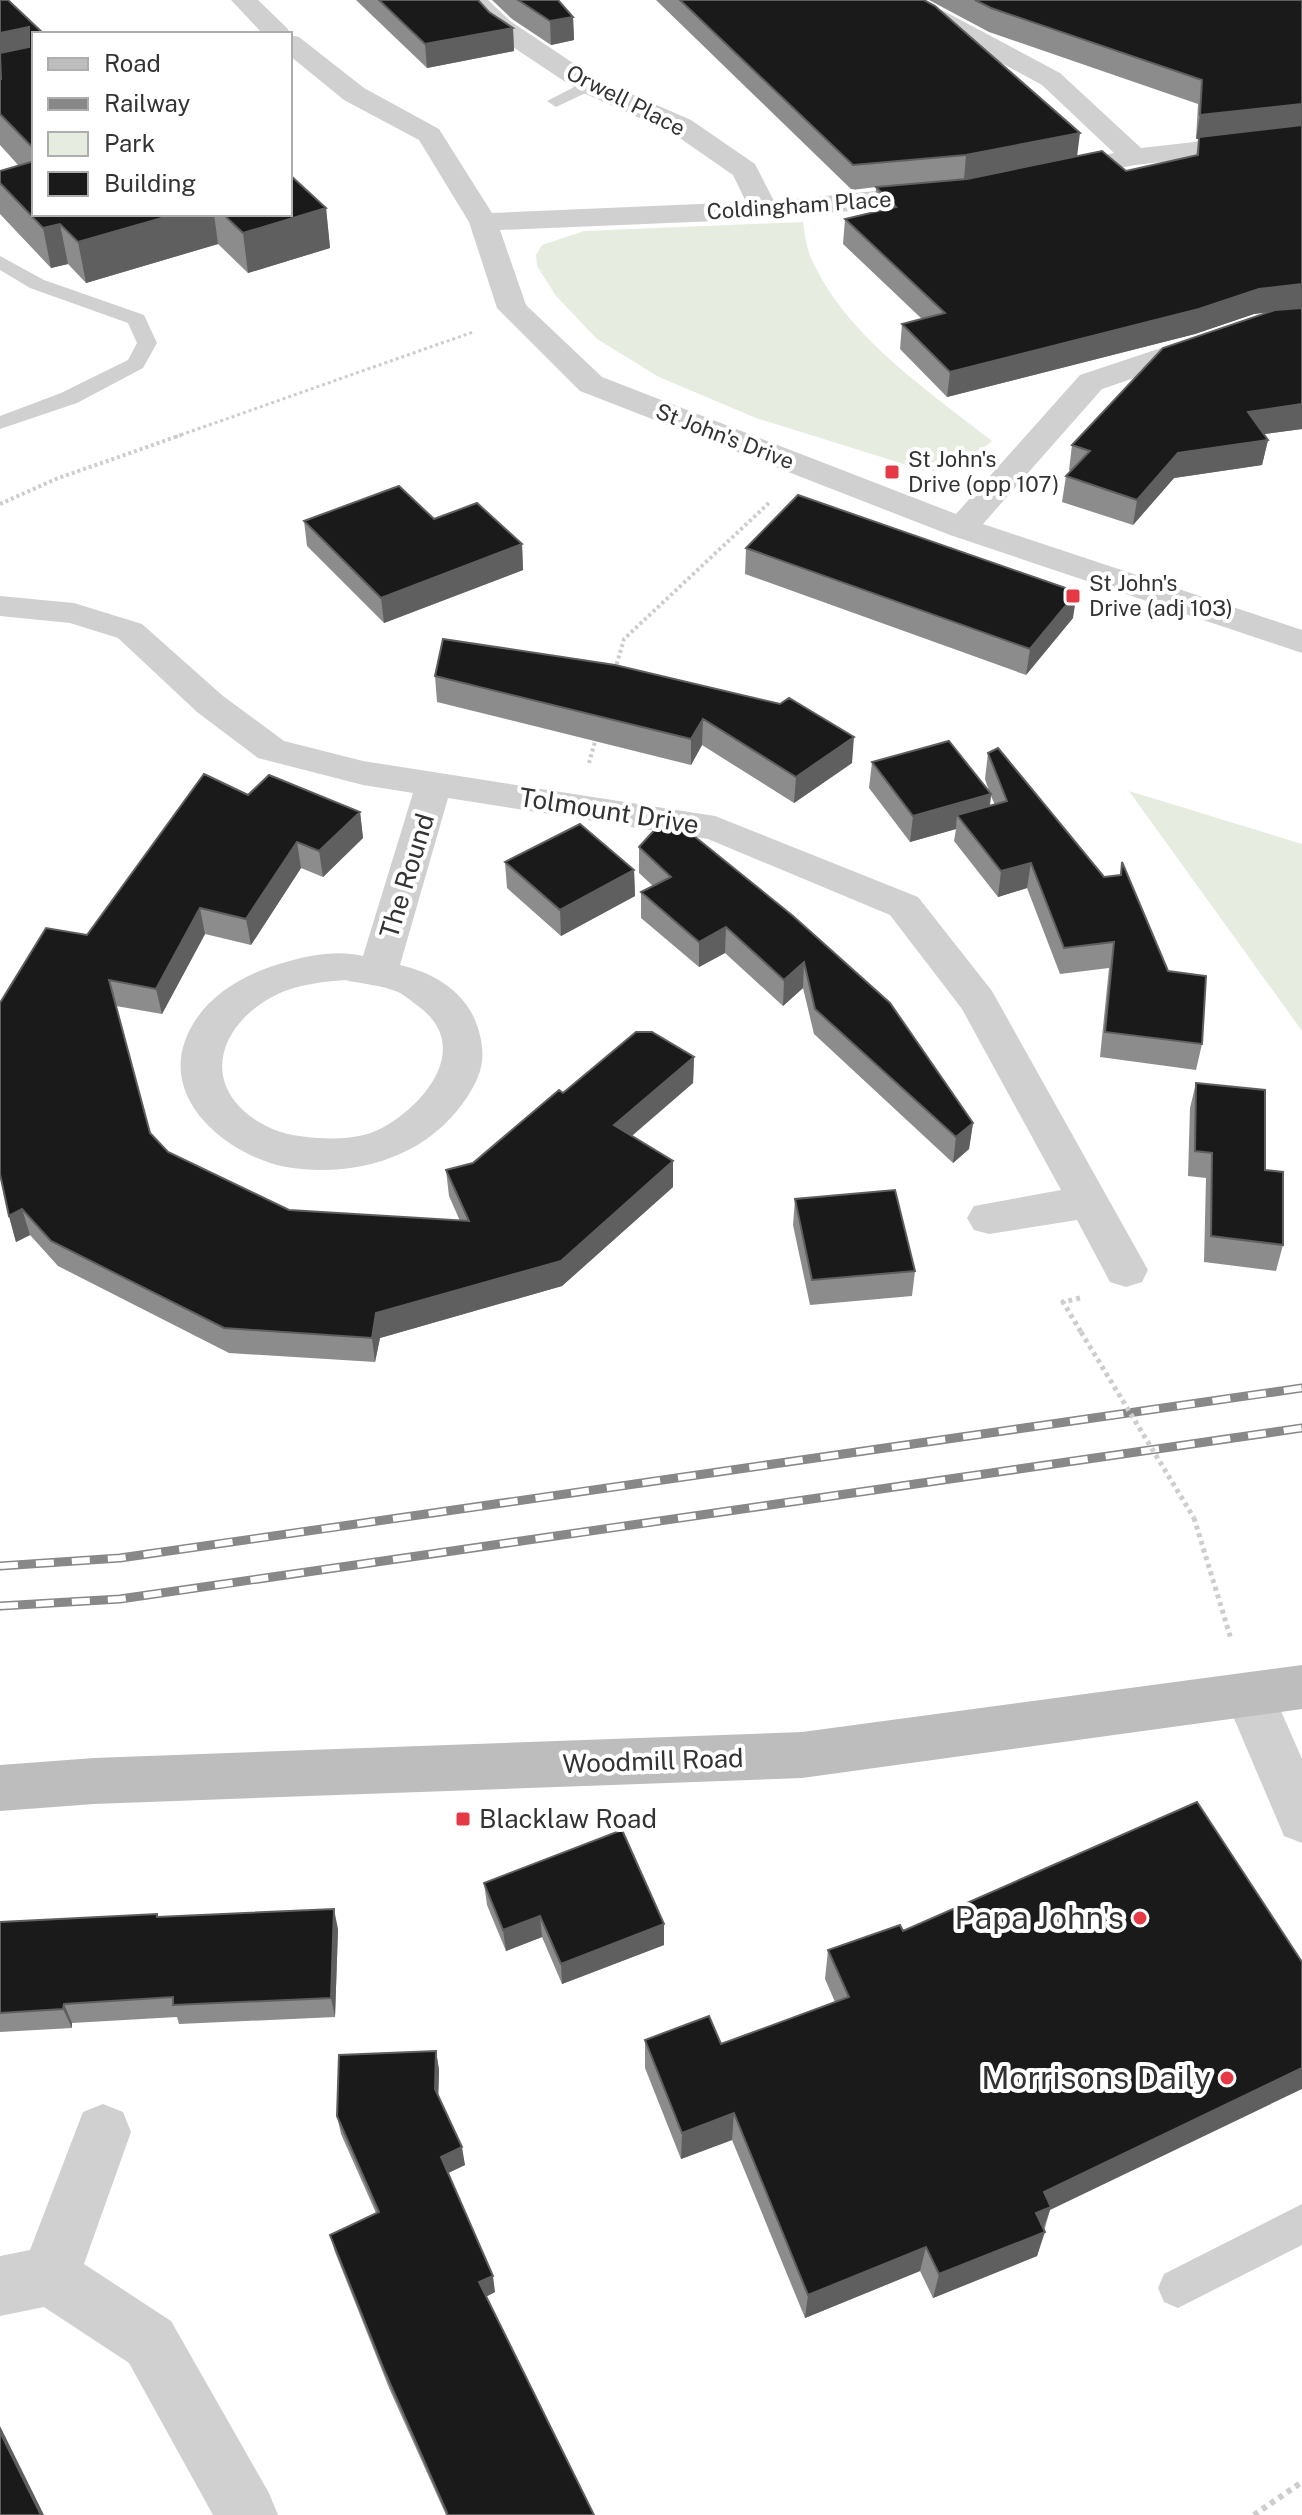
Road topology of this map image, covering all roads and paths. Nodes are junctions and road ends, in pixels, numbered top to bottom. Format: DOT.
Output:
graph roads {
  1 [pos="244,0"];
  2 [pos="474,0"];
  3 [pos="904,0"];
  4 [pos="269,32"];
  5 [pos="292,49"];
  6 [pos="588,85"];
  7 [pos="556,101"];
  8 [pos="1302,138"];
  9 [pos="1135,157"];
  10 [pos="1026,179"];
  11 [pos="964,191"];
  12 [pos="764,210"];
  13 [pos="483,222"];
  14 [pos="0,262"];
  15 [pos="512,308"];
  16 [pos="1302,320"];
  17 [pos="0,423"];
  18 [pos="807,468"];
  19 [pos="0,504"];
  20 [pos="962,528"];
  21 [pos="0,606"];
  22 [pos="1302,642"];
  23 [pos="611,684"];
  24 [pos="598,730"];
  25 [pos="434,784"];
  26 [pos="577,806"];
  27 [pos="379,969"];
  28 [pos="1088,1202"];
  29 [pos="989,1218"];
  30 [pos="1126,1270"];
  31 [pos="1063,1302"];
  32 [pos="1302,1687"];
  33 [pos="1249,1695"];
  34 [pos="0,1788"];
  35 [pos="1302,1819"];
  36 [pos="103,2132"];
  37 [pos="1302,2224"];
  38 [pos="25,2281"];
  39 [pos="1178,2288"];
  40 [pos="1302,2482"];
  41 [pos="247,2515"];
  42 [pos="1254,2515"];
  1 -- 4 [label="street, St John's Drive"];
  2 -- 6 [label="street, Orwell Place"];
  3 -- 9 [label="street"];
  5 -- 13 [label="street, St John's Drive"];
  6 -- 7 [label="lane"];
  6 -- 12 [label="street, Orwell Place"];
  8 -- 9 [label="street"];
  9 -- 10 [label="street"];
  11 -- 12 [label="street, Coldingham Place"];
  12 -- 13 [label="street, Coldingham Place"];
  13 -- 15 [label="street, St John's Drive"];
  14 -- 17 [label="lane"];
  15 -- 18 [label="street, St John's Drive"];
  15 -- 19 [label="path"];
  16 -- 20 [label="street"];
  18 -- 20 [label="street, St John's Drive"];
  18 -- 23 [label="path"];
  20 -- 22 [label="street, St John's Drive"];
  21 -- 25 [label="street, Tolmount Drive"];
  24 -- 26 [label="path"];
  25 -- 26 [label="street, Tolmount Drive"];
  25 -- 27 [label="street, The Round"];
  26 -- 28 [label="street, Tolmount Drive"];
  27 -- 27 [label="street, The Round"];
  28 -- 29 [label="street"];
  28 -- 30 [label="street, Tolmount Drive"];
  31 -- 33 [label="path, bridge"];
  32 -- 33 [label="street, Woodmill Road"];
  33 -- 34 [label="street, Woodmill Road"];
  33 -- 35 [label="street"];
  36 -- 38 [label="street"];
  37 -- 39 [label="lane"];
  38 -- 41 [label="street"];
  40 -- 42 [label="path"];
}
